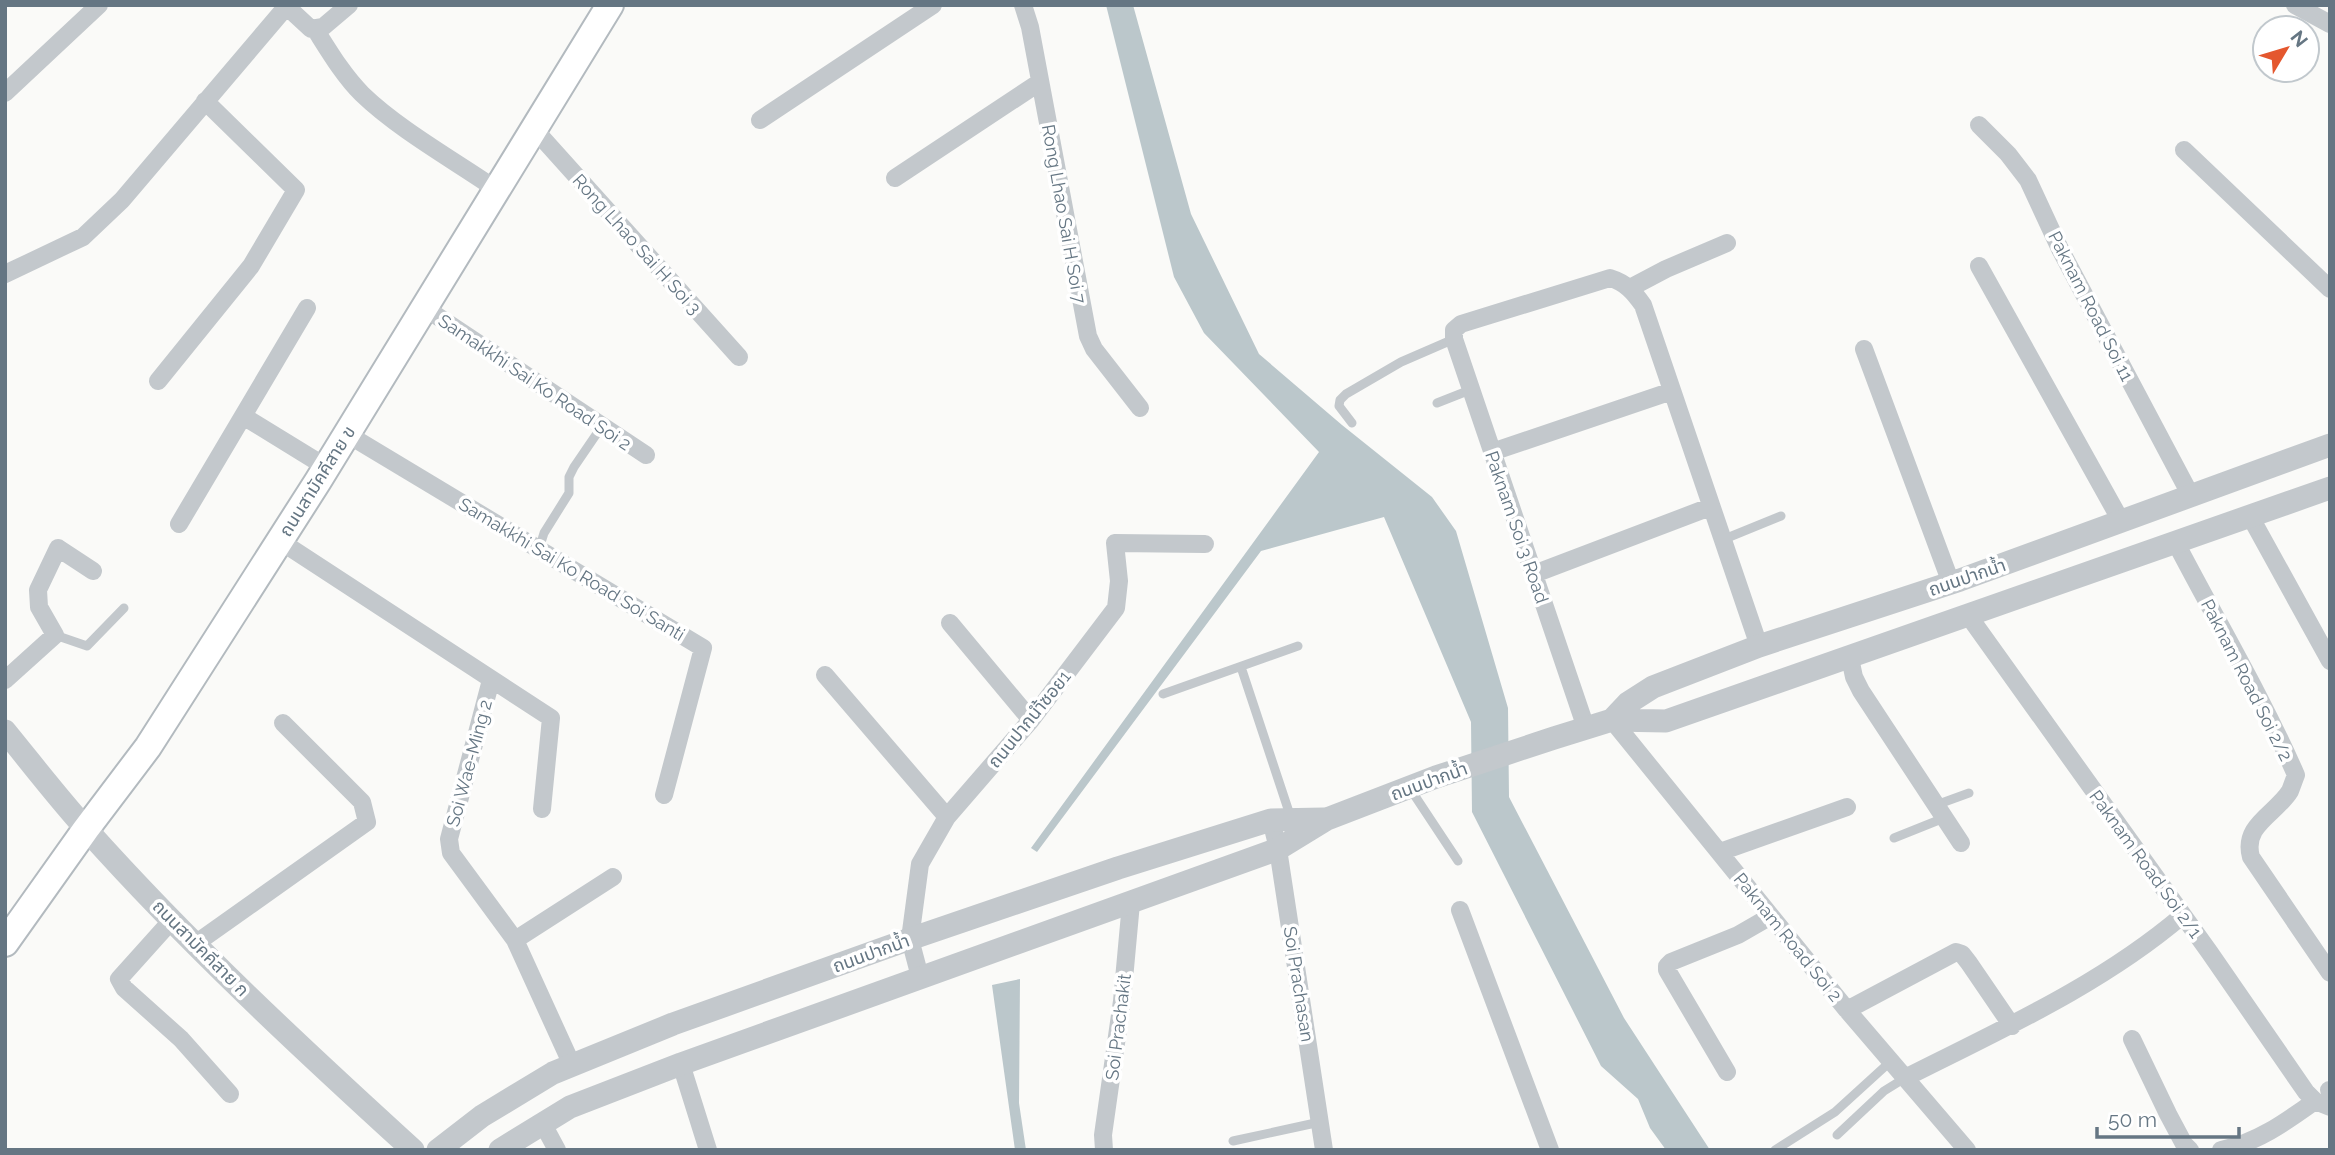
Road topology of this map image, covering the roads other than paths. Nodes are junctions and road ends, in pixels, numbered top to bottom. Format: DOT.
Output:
graph roads {
  1 [pos="99,5"];
  2 [pos="349,5"];
  3 [pos="610,5"];
  4 [pos="933,5"];
  5 [pos="1023,5"];
  6 [pos="2295,5"];
  7 [pos="285,6"];
  8 [pos="2330,24"];
  9 [pos="315,29"];
  10 [pos="1040,82"];
  11 [pos="5,93"];
  12 [pos="205,101"];
  13 [pos="760,120"];
  14 [pos="1979,125"];
  15 [pos="535,130"];
  16 [pos="2184,150"];
  17 [pos="895,178"];
  18 [pos="497,190"];
  19 [pos="1727,243"];
  20 [pos="1979,266"];
  21 [pos="5,274"];
  22 [pos="1630,288"];
  23 [pos="2330,289"];
  24 [pos="307,308"];
  25 [pos="425,308"];
  26 [pos="1455,333"];
  27 [pos="1864,349"];
  28 [pos="739,357"];
  29 [pos="158,381"];
  30 [pos="1470,390"];
  31 [pos="1672,391"];
  32 [pos="1437,403"];
  33 [pos="1140,408"];
  34 [pos="243,416"];
  35 [pos="1352,423"];
  36 [pos="602,426"];
  37 [pos="347,433"];
  38 [pos="2330,445"];
  39 [pos="1492,452"];
  40 [pos="646,455"];
  41 [pos="326,467"];
  42 [pos="2266,468"];
  43 [pos="2330,488"];
  44 [pos="2192,496"];
  45 [pos="2282,505"];
  46 [pos="1710,507"];
  47 [pos="1781,516"];
  48 [pos="2250,516"];
  49 [pos="2121,521"];
  50 [pos="179,524"];
  51 [pos="1722,540"];
  52 [pos="279,541"];
  53 [pos="2176,543"];
  54 [pos="1205,544"];
  55 [pos="539,550"];
  56 [pos="93,571"];
  57 [pos="1534,574"];
  58 [pos="1951,583"];
  59 [pos="124,608"];
  60 [pos="1968,615"];
  61 [pos="950,623"];
  62 [pos="55,635"];
  63 [pos="1298,646"];
  64 [pos="1759,646"];
  65 [pos="1850,658"];
  66 [pos="2330,662"];
  67 [pos="1241,667"];
  68 [pos="825,675"];
  69 [pos="5,680"];
  70 [pos="491,680"];
  71 [pos="1163,694"];
  72 [pos="1031,720"];
  73 [pos="1612,720"];
  74 [pos="283,723"];
  75 [pos="1586,728"];
  76 [pos="5,731"];
  77 [pos="1409,787"];
  78 [pos="1969,793"];
  79 [pos="664,795"];
  80 [pos="1847,807"];
  81 [pos="542,809"];
  82 [pos="1940,811"];
  83 [pos="947,817"];
  84 [pos="86,829"];
  85 [pos="1284,832"];
  86 [pos="1894,838"];
  87 [pos="1961,843"];
  88 [pos="1720,852"];
  89 [pos="1458,861"];
  90 [pos="613,877"];
  91 [pos="1131,903"];
  92 [pos="1460,910"];
  93 [pos="2183,915"];
  94 [pos="1771,916"];
  95 [pos="172,920"];
  96 [pos="910,939"];
  97 [pos="515,940"];
  98 [pos="5,943"];
  99 [pos="195,944"];
  100 [pos="2330,973"];
  101 [pos="920,977"];
  102 [pos="1847,1010"];
  103 [pos="2012,1026"];
  104 [pos="2132,1039"];
  105 [pos="1891,1061"];
  106 [pos="681,1064"];
  107 [pos="572,1065"];
  108 [pos="1727,1072"];
  109 [pos="1905,1078"];
  110 [pos="230,1094"];
  111 [pos="2326,1097"];
  112 [pos="1320,1122"];
  113 [pos="543,1124"];
  114 [pos="1836,1135"];
  115 [pos="1233,1141"];
  116 [pos="413,1150"];
  117 [pos="438,1150"];
  118 [pos="500,1150"];
  119 [pos="557,1150"];
  120 [pos="708,1150"];
  121 [pos="1104,1150"];
  122 [pos="1324,1150"];
  123 [pos="1550,1150"];
  124 [pos="1775,1150"];
  125 [pos="1967,1150"];
  126 [pos="2190,1150"];
  127 [pos="2221,1150"];
  1 -- 11 [label="street"];
  2 -- 9 [label="street"];
  3 -- 15 [label="main road, ถนนสามัคคีสาย ข"];
  4 -- 13 [label="street"];
  5 -- 10 [label="street, Rong Lhao Sai H Soi 7"];
  6 -- 8 [label="street"];
  7 -- 9 [label="street"];
  7 -- 12 [label="street"];
  9 -- 18 [label="street"];
  10 -- 17 [label="street"];
  10 -- 33 [label="street, Rong Lhao Sai H Soi 7"];
  12 -- 21 [label="street"];
  12 -- 29 [label="street"];
  14 -- 44 [label="street, Paknam Road Soi 11"];
  15 -- 18 [label="main road, ถนนสามัคคีสาย ข"];
  15 -- 28 [label="street, Rong Lhao Sai H Soi 3"];
  16 -- 23 [label="street"];
  18 -- 25 [label="main road, ถนนสามัคคีสาย ข"];
  19 -- 22 [label="street"];
  20 -- 49 [label="street"];
  22 -- 26 [label="street"];
  22 -- 31 [label="street"];
  24 -- 34 [label="street"];
  25 -- 36 [label="street, Samakkhi Sai Ko Road Soi 2"];
  25 -- 37 [label="main road, ถนนสามัคคีสาย ข"];
  26 -- 30 [label="street, Paknam Soi 3 Road"];
  26 -- 35 [label="lane"];
  27 -- 58 [label="street"];
  30 -- 32 [label="lane"];
  30 -- 39 [label="street, Paknam Soi 3 Road"];
  31 -- 39 [label="street"];
  31 -- 46 [label="street"];
  34 -- 41 [label="street"];
  34 -- 50 [label="street"];
  36 -- 40 [label="street, Samakkhi Sai Ko Road Soi 2"];
  36 -- 55 [label="lane"];
  37 -- 41 [label="main road, ถนนสามัคคีสาย ข"];
  37 -- 55 [label="street, Samakkhi Sai Ko Road Soi Santi"];
  38 -- 42 [label="street, ถนนปากน้ำ"];
  39 -- 57 [label="street, Paknam Soi 3 Road"];
  41 -- 52 [label="main road, ถนนสามัคคีสาย ข"];
  42 -- 44 [label="street, ถนนปากน้ำ"];
  42 -- 45 [label="street"];
  43 -- 45 [label="street, ถนนปากน้ำ"];
  44 -- 49 [label="street, ถนนปากน้ำ"];
  45 -- 48 [label="street, ถนนปากน้ำ"];
  46 -- 51 [label="street"];
  46 -- 57 [label="street"];
  47 -- 51 [label="lane"];
  48 -- 53 [label="street, ถนนปากน้ำ"];
  48 -- 66 [label="street"];
  49 -- 58 [label="street, ถนนปากน้ำ"];
  51 -- 64 [label="street"];
  52 -- 70 [label="street"];
  52 -- 84 [label="main road, ถนนสามัคคีสาย ข"];
  53 -- 60 [label="street, ถนนปากน้ำ"];
  53 -- 100 [label="street, Paknam Road Soi 2/2"];
  54 -- 72 [label="street, ถนนปากนำ้ซอย1"];
  55 -- 79 [label="street, Samakkhi Sai Ko Road Soi Santi"];
  56 -- 62 [label="street"];
  57 -- 75 [label="street, Paknam Soi 3 Road"];
  58 -- 64 [label="street, ถนนปากน้ำ"];
  59 -- 62 [label="lane"];
  60 -- 65 [label="street, ถนนปากน้ำ"];
  60 -- 93 [label="street, Paknam Road Soi 2/1"];
  61 -- 72 [label="street"];
  62 -- 69 [label="street"];
  63 -- 67 [label="lane"];
  64 -- 73 [label="street, ถนนปากน้ำ"];
  65 -- 73 [label="street, ถนนปากน้ำ"];
  65 -- 82 [label="street"];
  67 -- 71 [label="lane"];
  67 -- 85 [label="lane"];
  68 -- 83 [label="street"];
  70 -- 81 [label="street"];
  70 -- 97 [label="street, Soi Wae-Ming 2"];
  72 -- 83 [label="street, ถนนปากนำ้ซอย1"];
  73 -- 75 [label="street, ถนนปากน้ำ"];
  73 -- 88 [label="street, Paknam Road Soi 2"];
  74 -- 99 [label="street"];
  75 -- 77 [label="street, ถนนปากน้ำ"];
  76 -- 84 [label="street, ถนนสามัคคีสาย ก"];
  77 -- 85 [label="street, ถนนปากน้ำ"];
  77 -- 89 [label="lane"];
  78 -- 82 [label="lane"];
  80 -- 88 [label="street"];
  82 -- 86 [label="lane"];
  82 -- 87 [label="street"];
  83 -- 96 [label="street, ถนนปากนำ้ซอย1"];
  84 -- 95 [label="street, ถนนสามัคคีสาย ก"];
  84 -- 98 [label="main road, ถนนสามัคคีสาย ข"];
  85 -- 91 [label="street, ถนนปากน้ำ"];
  85 -- 96 [label="street, ถนนปากน้ำ"];
  85 -- 112 [label="street, Soi Prachasan"];
  88 -- 94 [label="street, Paknam Road Soi 2"];
  90 -- 97 [label="street"];
  91 -- 101 [label="street, ถนนปากน้ำ"];
  91 -- 121 [label="street, Soi Prachakit"];
  92 -- 123 [label="street"];
  93 -- 103 [label="street"];
  93 -- 111 [label="street, Paknam Road Soi 2/1"];
  94 -- 102 [label="street, Paknam Road Soi 2"];
  94 -- 108 [label="street"];
  95 -- 99 [label="street, ถนนสามัคคีสาย ก"];
  95 -- 110 [label="street"];
  96 -- 101 [label="street, ถนนปากนำ้ซอย1"];
  96 -- 107 [label="street, ถนนปากน้ำ"];
  97 -- 107 [label="street, Soi Wae-Ming 2"];
  99 -- 116 [label="street, ถนนสามัคคีสาย ก"];
  101 -- 106 [label="street, ถนนปากน้ำ"];
  102 -- 103 [label="street"];
  102 -- 105 [label="street, Paknam Road Soi 2"];
  103 -- 109 [label="street"];
  104 -- 126 [label="street"];
  105 -- 109 [label="street, Paknam Road Soi 2"];
  105 -- 124 [label="lane"];
  106 -- 113 [label="street, ถนนปากน้ำ"];
  106 -- 120 [label="street"];
  107 -- 117 [label="street, ถนนปากน้ำ"];
  109 -- 114 [label="lane"];
  109 -- 125 [label="street, Paknam Road Soi 2"];
  111 -- 127 [label="street"];
  112 -- 115 [label="lane"];
  112 -- 122 [label="street, Soi Prachasan"];
  113 -- 118 [label="street, ถนนปากน้ำ"];
  113 -- 119 [label="street"];
}
